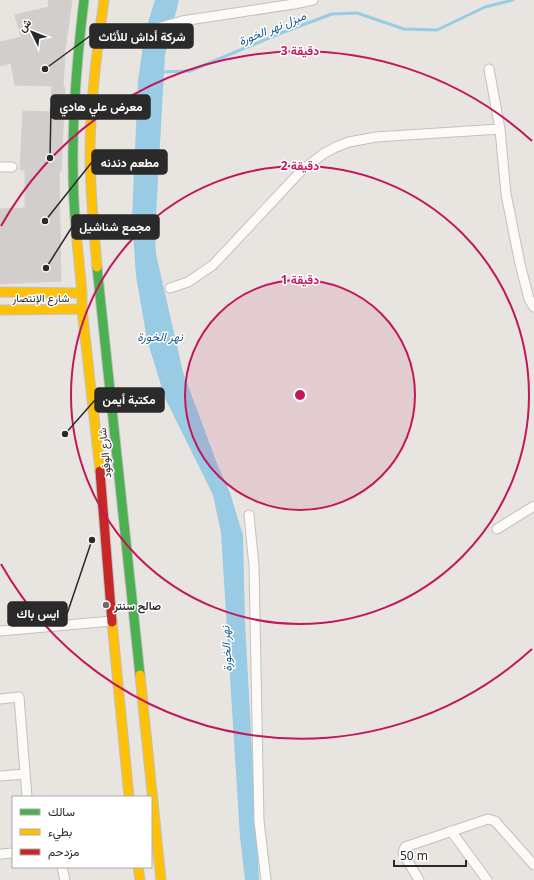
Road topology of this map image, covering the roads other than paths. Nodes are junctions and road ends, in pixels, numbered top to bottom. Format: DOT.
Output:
graph roads {
  1 [pos="84,0"];
  2 [pos="104,0"];
  3 [pos="313,0"];
  4 [pos="98,45"];
  5 [pos="489,69"];
  6 [pos="500,129"];
  7 [pos="0,167"];
  8 [pos="12,168"];
  9 [pos="170,288"];
  10 [pos="19,291"];
  11 [pos="0,292"];
  12 [pos="82,293"];
  13 [pos="534,307"];
  14 [pos="20,309"];
  15 [pos="82,309"];
  16 [pos="0,310"];
  17 [pos="534,506"];
  18 [pos="249,515"];
  19 [pos="497,529"];
  20 [pos="112,621"];
  21 [pos="0,631"];
  22 [pos="0,698"];
  23 [pos="25,774"];
  24 [pos="0,776"];
  25 [pos="27,796"];
  26 [pos="129,796"];
  27 [pos="451,831"];
  28 [pos="12,853"];
  29 [pos="0,854"];
  30 [pos="534,865"];
  31 [pos="62,868"];
  32 [pos="138,868"];
  33 [pos="64,880"];
  34 [pos="140,880"];
  35 [pos="161,880"];
  36 [pos="266,880"];
  37 [pos="419,880"];
  38 [pos="487,880"];
  1 -- 12 [label="main road, شارع الوفود"];
  2 -- 4 [label="main road, شارع الوفود"];
  3 -- 4 [label="street"];
  4 -- 35 [label="main road, شارع الوفود"];
  5 -- 6 [label="street"];
  6 -- 9 [label="street"];
  6 -- 13 [label="street"];
  7 -- 8 [label="street"];
  10 -- 11 [label="main road, شارع الإنتصار"];
  10 -- 12 [label="main road, شارع الإنتصار"];
  10 -- 14 [label="main road"];
  12 -- 15 [label="main road, شارع الوفود"];
  14 -- 15 [label="main road, شارع الإنتصار"];
  14 -- 16 [label="main road, شارع الإنتصار"];
  15 -- 20 [label="main road, شارع الوفود"];
  17 -- 19 [label="street"];
  18 -- 36 [label="street"];
  20 -- 21 [label="street"];
  20 -- 26 [label="main road, شارع الوفود"];
  22 -- 23 [label="street"];
  23 -- 24 [label="street"];
  23 -- 25 [label="street"];
  27 -- 30 [label="street"];
  27 -- 37 [label="street"];
  27 -- 38 [label="street"];
  28 -- 29 [label="street"];
  31 -- 33 [label="street"];
  32 -- 34 [label="main road"];
}
